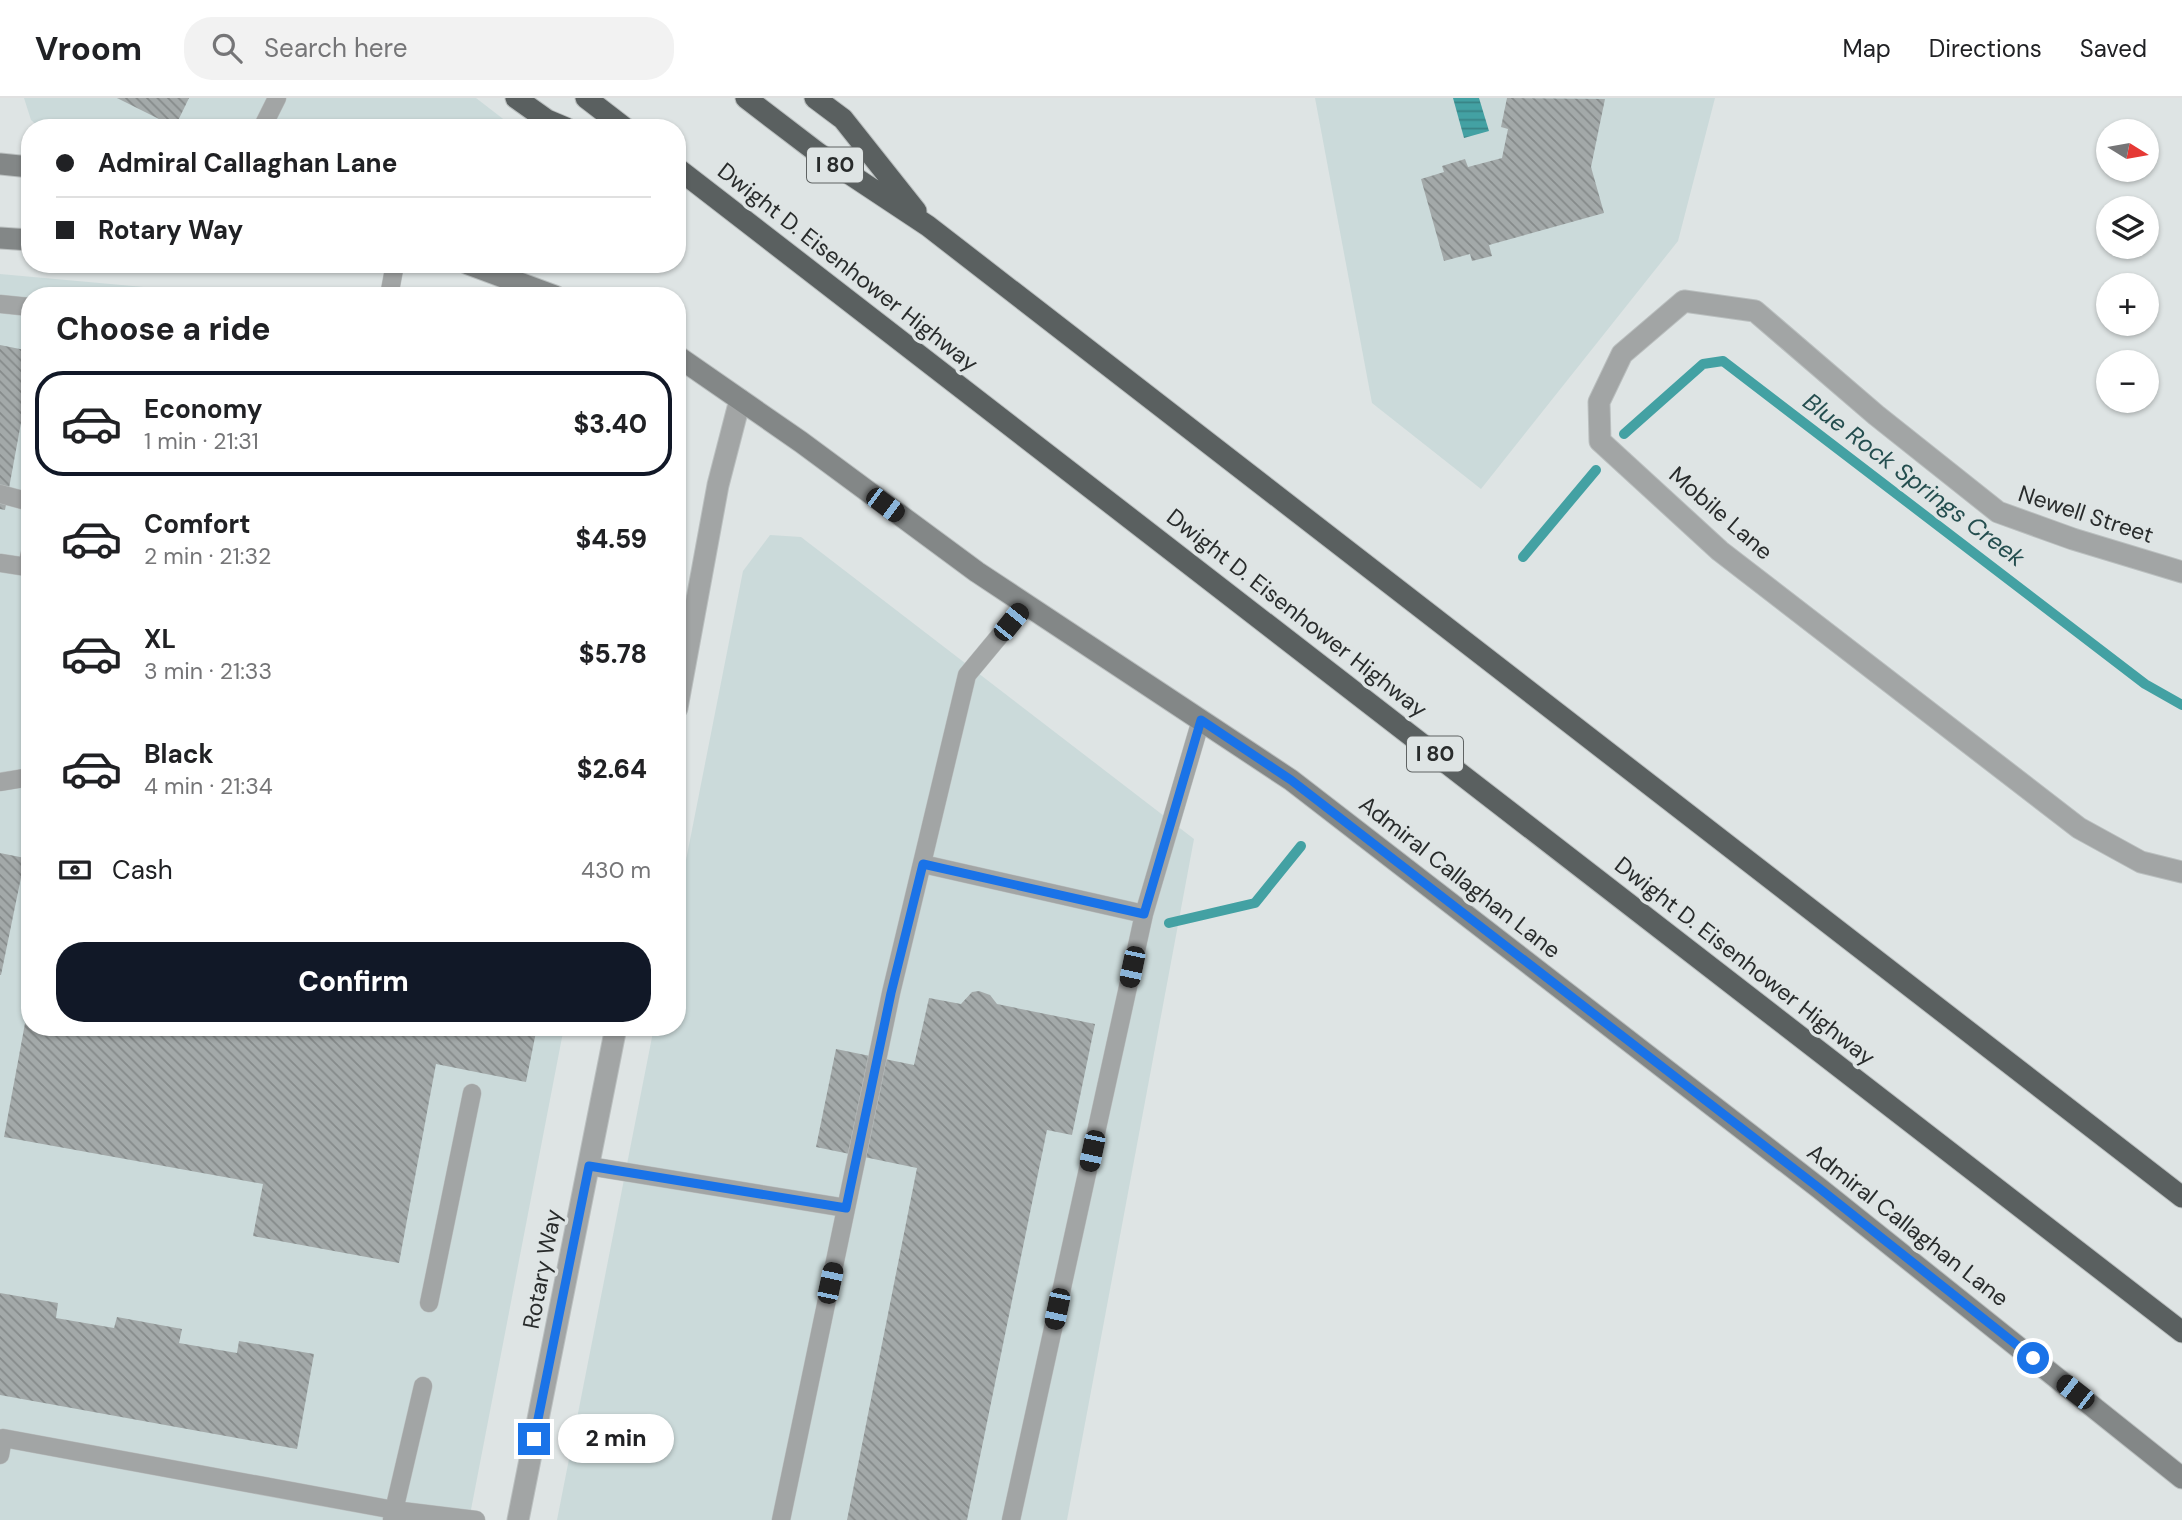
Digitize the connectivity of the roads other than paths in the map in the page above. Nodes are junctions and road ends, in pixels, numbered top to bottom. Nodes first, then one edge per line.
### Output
1 (277, 98) edge
2 (516, 98) edge
3 (586, 98) edge
4 (746, 98) edge
5 (816, 98) edge
6 (266, 119) edge
7 (546, 119) edge
8 (613, 119) edge
9 (0, 164) edge
10 (21, 166) edge
11 (686, 176) edge
12 (928, 226) junction
13 (0, 238) edge
14 (21, 239) edge
15 (492, 273) edge
16 (531, 287) edge
17 (0, 304) edge
18 (21, 306) edge
19 (686, 362) edge
20 (740, 400) junction
21 (1913, 444) joint
22 (0, 494) edge
23 (21, 500) edge
24 (0, 563) edge
25 (21, 566) edge
26 (2182, 572) edge
27 (1026, 604) junction
28 (686, 659) edge
29 (1201, 720) junction
30 (21, 778) edge
31 (0, 782) edge
32 (923, 864) junction
33 (2182, 872) edge
34 (1144, 914) junction
35 (615, 1036) edge
36 (472, 1093) dead end
37 (589, 1166) junction
38 (2182, 1197) edge
39 (846, 1208) junction
40 (429, 1303) dead end
41 (2182, 1332) edge
42 (422, 1386) dead end
43 (0, 1455) edge
44 (2182, 1478) edge
45 (393, 1515) edge
46 (476, 1520) edge
47 (518, 1520) edge
48 (781, 1520) edge
49 (1011, 1520) edge

1 - 6 lane
2 - 7 highway
3 - 8 highway
4 - 12 highway, I 80
5 - 12 highway
9 - 10 main road
11 - 41 highway, Dwight D. Eisenhower Highway / I 80
12 - 38 highway, I 80
13 - 14 main road
15 - 16 main road
17 - 18 lane
19 - 20 main road, Admiral Callaghan Lane
20 - 27 main road, Admiral Callaghan Lane
20 - 28 street
21 - 26 street, Newell Street
21 - 33 street, Mobile Lane
22 - 23 lane
24 - 25 lane
27 - 29 main road, Admiral Callaghan Lane
27 - 32 lane
29 - 34 lane
29 - 44 main road, Admiral Callaghan Lane
30 - 31 lane
32 - 34 lane
32 - 39 lane
34 - 49 lane
35 - 37 street, Rotary Way
36 - 40 lane
37 - 39 lane
37 - 47 street, Rotary Way
39 - 48 lane
42 - 45 lane
43 - 45 lane
45 - 46 lane

